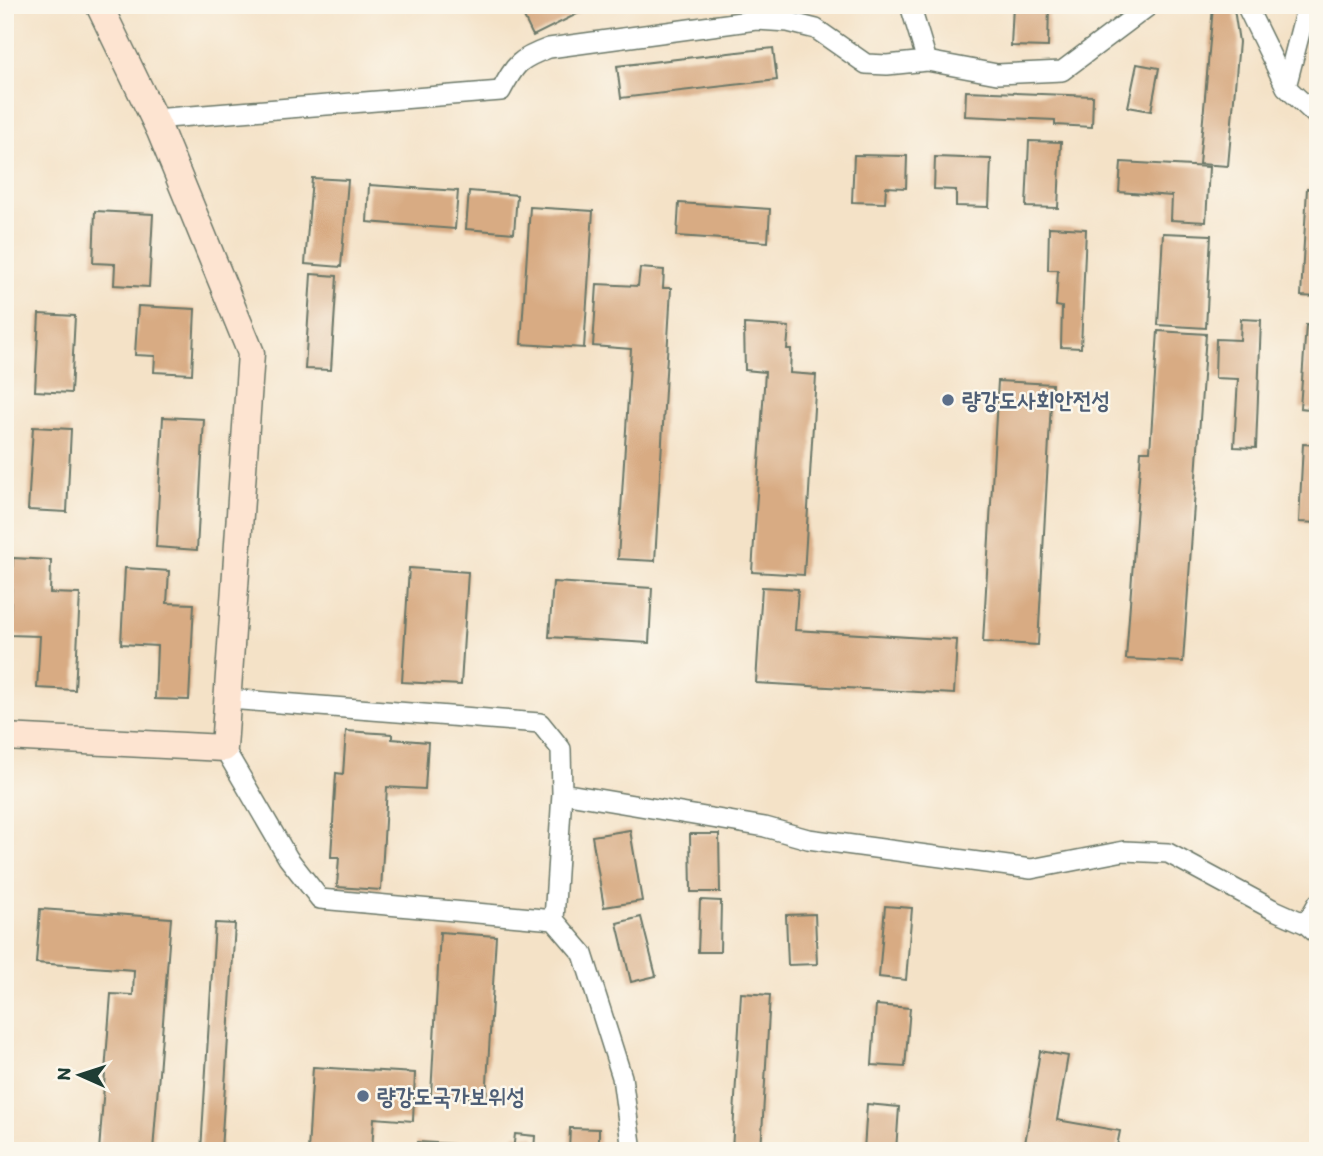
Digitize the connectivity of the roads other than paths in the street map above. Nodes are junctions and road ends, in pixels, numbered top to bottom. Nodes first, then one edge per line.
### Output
1 (99, 5) edge
2 (910, 5) edge
3 (1150, 5) edge
4 (1246, 5) edge
5 (1307, 5) edge
6 (927, 61) junction
7 (1286, 87) junction
8 (1318, 117) edge
9 (154, 119) junction
10 (228, 699) junction
11 (5, 737) edge
12 (224, 748) junction
13 (562, 793) junction
14 (1318, 904) edge
15 (554, 920) junction
16 (1312, 929) edge
17 (632, 1151) edge

1 - 9 main road
2 - 6 street
3 - 6 street
4 - 7 street
5 - 7 street
6 - 9 street
7 - 8 street
9 - 10 main road
10 - 12 main road
10 - 13 street
11 - 12 main road
12 - 15 street
13 - 15 street
13 - 16 street
14 - 16 street
15 - 17 street

